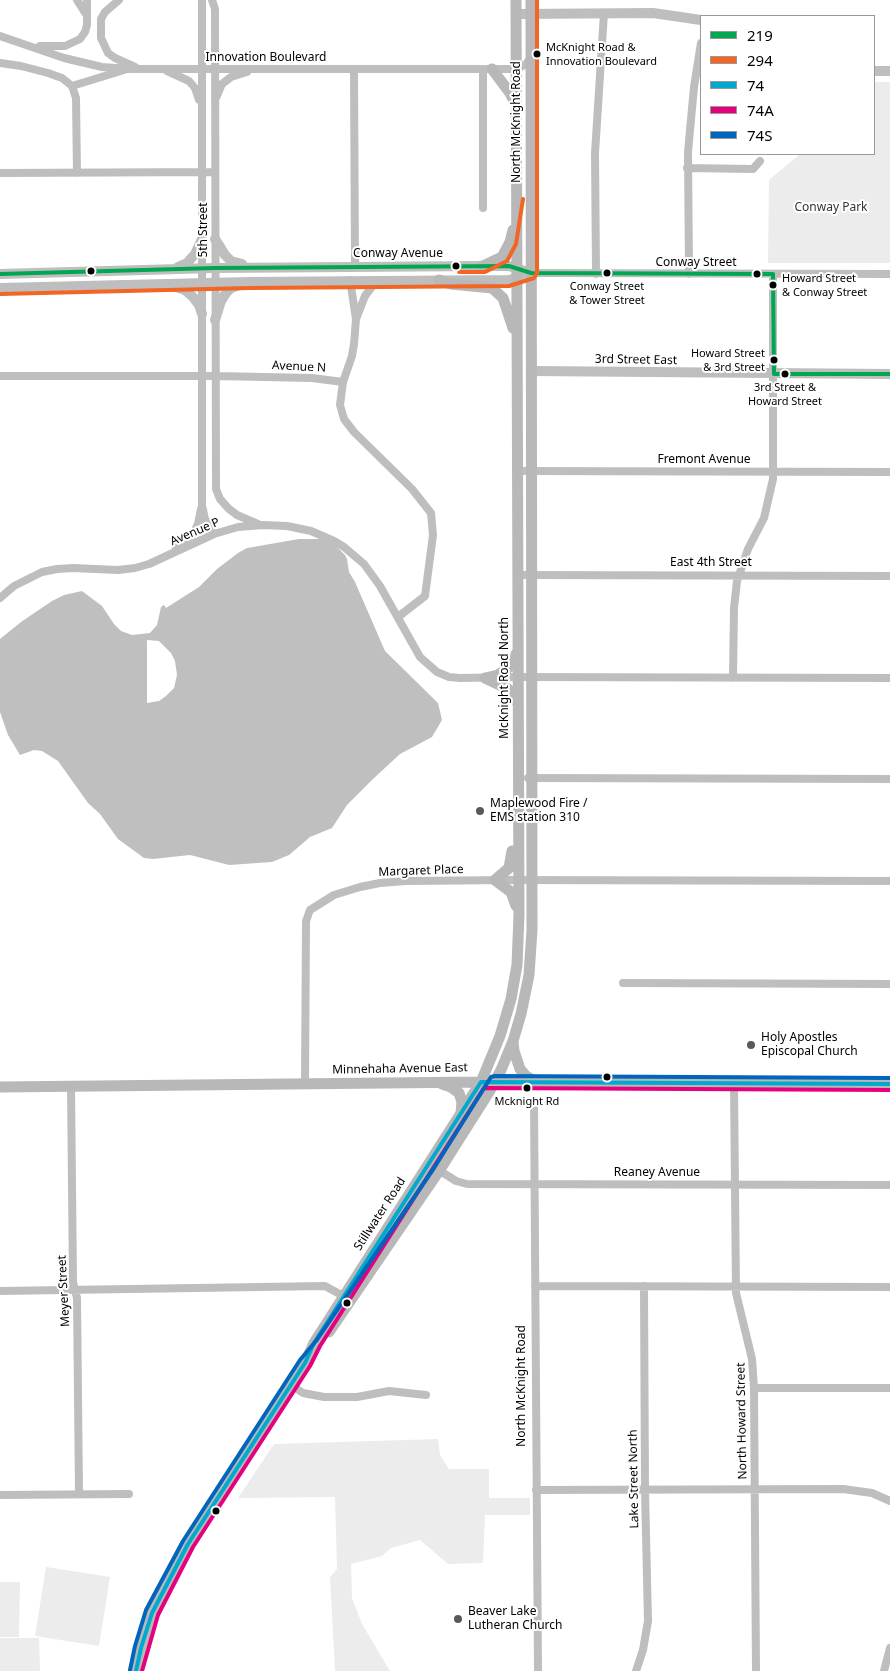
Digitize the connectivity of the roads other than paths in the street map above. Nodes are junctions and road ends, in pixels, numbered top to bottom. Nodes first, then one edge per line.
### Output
1 (77, 0) edge
2 (87, 0) edge
3 (119, 0) edge
4 (202, 0) edge
5 (212, 0) edge
6 (516, 0) edge
7 (531, 0) edge
8 (604, 13) junction
9 (516, 14) junction
10 (531, 14) junction
11 (87, 18) junction
12 (700, 20) edge
13 (0, 36) edge
14 (30, 46) junction
15 (700, 50) edge
16 (531, 56) junction
17 (0, 63) edge
18 (488, 68) junction
19 (128, 69) junction
20 (139, 69) junction
21 (160, 69) junction
22 (202, 69) junction
23 (214, 69) junction
24 (258, 69) junction
25 (354, 69) junction
26 (517, 69) junction
27 (875, 71) edge
28 (890, 71) edge
29 (72, 86) junction
30 (214, 102) junction
31 (202, 106) junction
32 (517, 107) junction
33 (760, 161) dead end
34 (688, 168) junction
35 (202, 172) junction
36 (215, 172) junction
37 (0, 173) edge
38 (77, 173) junction
39 (517, 198) junction
40 (483, 208) dead end
41 (202, 239) junction
42 (215, 239) junction
43 (355, 266) junction
44 (441, 266) junction
45 (483, 266) junction
46 (255, 267) junction
47 (202, 268) junction
48 (215, 268) junction
49 (173, 269) junction
50 (517, 273) junction
51 (532, 273) junction
52 (0, 274) edge
53 (596, 274) junction
54 (689, 274) junction
55 (773, 274) junction
56 (890, 274) edge
57 (350, 280) junction
58 (361, 280) junction
59 (377, 280) junction
60 (439, 280) junction
61 (215, 282) junction
62 (250, 282) junction
63 (202, 283) junction
64 (164, 284) junction
65 (0, 288) edge
66 (202, 314) junction
67 (356, 319) junction
68 (215, 320) junction
69 (517, 346) junction
70 (531, 371) junction
71 (774, 374) junction
72 (890, 374) edge
73 (0, 376) edge
74 (202, 376) junction
75 (215, 376) junction
76 (343, 382) junction
77 (518, 471) junction
78 (532, 471) junction
79 (773, 472) junction
80 (890, 472) edge
81 (202, 505) junction
82 (263, 525) junction
83 (214, 534) junction
84 (163, 558) junction
85 (739, 574) junction
86 (518, 575) junction
87 (532, 575) junction
88 (890, 576) edge
89 (0, 598) edge
90 (398, 616) junction
91 (518, 646) junction
92 (518, 677) junction
93 (532, 677) junction
94 (485, 678) junction
95 (734, 678) junction
96 (890, 678) edge
97 (518, 705) junction
98 (519, 778) junction
99 (532, 778) junction
100 (890, 779) edge
101 (518, 826) junction
102 (495, 880) junction
103 (518, 880) junction
104 (532, 880) junction
105 (890, 881) edge
106 (519, 915) junction
107 (623, 983) dead end
108 (890, 984) edge
109 (513, 1041) junction
110 (305, 1068) junction
111 (481, 1082) junction
112 (495, 1082) junction
113 (435, 1083) junction
114 (537, 1083) junction
115 (734, 1083) junction
116 (292, 1084) junction
117 (305, 1084) junction
118 (890, 1084) edge
119 (71, 1086) junction
120 (0, 1087) edge
121 (534, 1101) dead end
122 (462, 1113) junction
123 (428, 1164) junction
124 (439, 1171) junction
125 (534, 1184) junction
126 (736, 1184) junction
127 (890, 1185) edge
128 (535, 1286) junction
129 (644, 1286) junction
130 (736, 1286) junction
131 (890, 1287) edge
132 (75, 1289) junction
133 (0, 1291) edge
134 (347, 1298) junction
135 (291, 1385) junction
136 (754, 1388) junction
137 (890, 1388) edge
138 (426, 1395) dead end
139 (754, 1489) junction
140 (536, 1490) junction
141 (645, 1490) junction
142 (79, 1494) junction
143 (130, 1494) dead end
144 (0, 1495) edge
145 (890, 1501) edge
146 (890, 1648) edge
147 (136, 1671) edge
148 (538, 1671) edge
149 (636, 1671) edge
150 (756, 1671) edge
151 (884, 1671) edge

1 - 11 street
2 - 11 street
3 - 20 street
4 - 22 street, 5th Street
5 - 23 street, 5th Street
6 - 9 main road, North McKnight Road
7 - 10 main road, North McKnight Road
8 - 10 street
8 - 12 street
8 - 53 street
9 - 10 street
9 - 26 main road, North McKnight Road
10 - 16 main road, North McKnight Road
11 - 14 street
13 - 14 street, Innovation Boulevard
14 - 19 street, Innovation Boulevard
15 - 34 street
16 - 26 street
16 - 51 main road, North McKnight Road
17 - 29 street
18 - 25 street, Innovation Boulevard
18 - 26 street, Innovation Boulevard
18 - 32 main road
18 - 40 street
19 - 20 street, Innovation Boulevard
19 - 29 street
20 - 21 street, Innovation Boulevard
21 - 22 street, Innovation Boulevard
21 - 31 street
22 - 23 street, Innovation Boulevard
22 - 31 street, 5th Street
23 - 24 street, Innovation Boulevard
23 - 30 street, 5th Street
24 - 25 street, Innovation Boulevard
24 - 30 street
25 - 43 street
26 - 32 main road, North McKnight Road
27 - 28 street
29 - 38 street
30 - 36 street, 5th Street
31 - 35 street, 5th Street
32 - 39 main road, North McKnight Road
33 - 34 street
34 - 54 street
35 - 36 street
35 - 38 street
35 - 41 street, 5th Street
36 - 42 street, 5th Street
37 - 38 street
39 - 45 main road
39 - 50 main road, North McKnight Road
41 - 47 street, 5th Street
41 - 49 street
42 - 46 street
42 - 48 street, 5th Street
43 - 44 street, Conway Avenue
43 - 46 street, Conway Avenue
44 - 45 street, Conway Avenue
44 - 58 street
45 - 50 street, Conway Avenue
46 - 48 street, Conway Avenue
47 - 48 street, Conway Avenue
47 - 49 street, Conway Avenue
47 - 63 street, 5th Street
48 - 61 street, 5th Street
49 - 52 street, Conway Avenue
50 - 51 street, Conway Avenue
50 - 60 street, Conway Avenue
50 - 69 main road, McKnight Road North
51 - 53 street, Conway Street
51 - 70 main road
53 - 54 street, Conway Street
54 - 55 street, Conway Street
55 - 56 street, Conway Street
55 - 71 street
57 - 58 street, Conway Avenue
57 - 62 street, Conway Avenue
57 - 67 street
58 - 59 street, Conway Avenue
59 - 60 street, Conway Avenue
59 - 67 street
60 - 69 main road
61 - 62 street, Conway Avenue
61 - 63 street, Conway Avenue
61 - 68 street, 5th Street
62 - 68 street
63 - 64 street, Conway Avenue
63 - 66 street, 5th Street
64 - 65 street, Conway Avenue
64 - 66 street
66 - 74 street, 5th Street
67 - 76 street
68 - 75 street, 5th Street
69 - 77 main road, McKnight Road North
70 - 71 street, 3rd Street East
70 - 78 main road
71 - 72 street, 3rd Street East
71 - 79 street
73 - 74 street, Avenue N
74 - 75 street, Avenue N
74 - 81 street, 5th Street
75 - 76 street, Avenue N
75 - 82 street, 5th Street
76 - 90 street, Avenue N
77 - 78 street, Fremont Avenue
77 - 86 main road, McKnight Road North
78 - 79 street, Fremont Avenue
78 - 87 main road
79 - 80 street, Fremont Avenue
79 - 85 street
81 - 83 street, 5th Street
81 - 84 street
82 - 83 street, Avenue P
82 - 90 street, Avenue P
83 - 84 street, Avenue P
84 - 89 street, Avenue P
85 - 87 street, East 4th Street
85 - 88 street, East 4th Street
85 - 95 street
86 - 87 street, East 4th Street
86 - 91 main road, McKnight Road North
87 - 93 main road
90 - 94 street, Avenue P
91 - 92 main road, McKnight Road North
91 - 94 main road
92 - 93 street, Avenue P
92 - 94 street, Avenue P
92 - 97 main road, McKnight Road North
93 - 95 street, Avenue P
93 - 99 main road
94 - 97 main road
95 - 96 street, Avenue P
97 - 98 main road, McKnight Road North
98 - 99 street
98 - 101 main road, McKnight Road North
99 - 100 street
99 - 104 main road
101 - 102 main road
101 - 103 main road, McKnight Road North
102 - 103 street, Margaret Place
102 - 106 main road
102 - 110 street, Margaret Place
103 - 104 street, Margaret Place
103 - 106 main road, McKnight Road North
104 - 105 street, Margaret Place
104 - 109 main road
106 - 111 main road, McKnight Road North
107 - 108 street
109 - 112 main road
109 - 114 main road
110 - 116 street
110 - 117 street, Margaret Place
111 - 112 main road, Minnehaha Avenue East
111 - 113 main road, Minnehaha Avenue East
111 - 122 main road, Stillwater Road
112 - 114 main road, Minnehaha Avenue East
112 - 124 main road, Stillwater Road
113 - 117 main road, Minnehaha Avenue East
113 - 122 main road
114 - 115 main road, Minnehaha Avenue East
115 - 118 main road, Minnehaha Avenue East
115 - 126 street, North Howard Street
116 - 117 main road, Minnehaha Avenue East
116 - 119 main road, Minnehaha Avenue East
119 - 120 main road, Minnehaha Avenue East
119 - 132 street, Meyer Street
121 - 125 street, North McKnight Road
122 - 123 main road, Stillwater Road
123 - 124 street, Reaney Avenue
123 - 134 main road, Stillwater Road
124 - 125 street, Reaney Avenue
124 - 134 main road, Stillwater Road
125 - 126 street, Reaney Avenue
125 - 128 street, North McKnight Road
126 - 127 street, Reaney Avenue
126 - 130 street, North Howard Street
128 - 129 street
128 - 140 street, North McKnight Road
129 - 130 street
129 - 141 street, Lake Street North
130 - 131 street
130 - 136 street, North Howard Street
132 - 133 street
132 - 134 street
132 - 142 street, Meyer Street
134 - 135 main road, Stillwater Road
135 - 138 street
135 - 147 main road, Stillwater Road
136 - 137 street
136 - 139 street, North Howard Street
139 - 141 street
139 - 145 street
139 - 150 street, North Howard Street
140 - 141 street
140 - 148 street, North McKnight Road
141 - 149 street, Lake Street North
142 - 143 street
142 - 144 street
146 - 151 street

